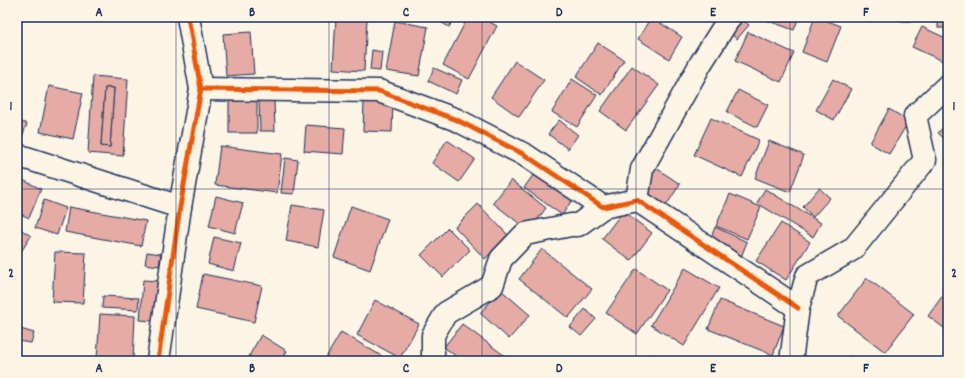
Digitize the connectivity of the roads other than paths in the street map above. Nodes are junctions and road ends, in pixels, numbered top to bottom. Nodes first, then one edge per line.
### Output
1 (188, 17) edge
2 (730, 17) edge
3 (948, 85) edge
4 (201, 89) junction
5 (17, 155) edge
6 (637, 200) junction
7 (180, 207) junction
8 (603, 207) junction
9 (798, 308) junction
10 (158, 361) edge
11 (433, 361) edge
12 (791, 361) edge

1 - 4 street
2 - 6 street
3 - 9 street
4 - 7 street
4 - 8 street
5 - 7 street
6 - 8 street
6 - 9 street
7 - 10 street
8 - 11 street
9 - 12 street

